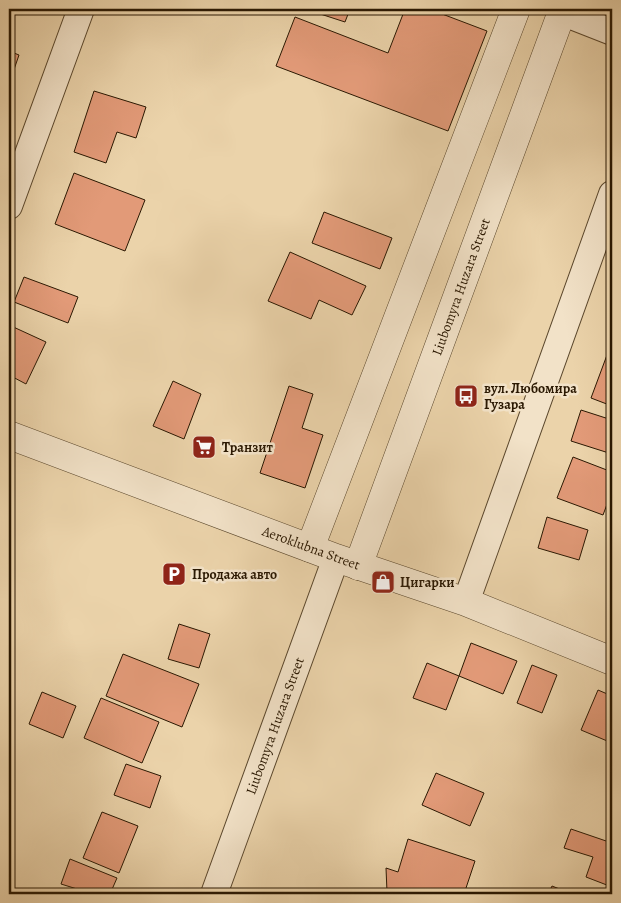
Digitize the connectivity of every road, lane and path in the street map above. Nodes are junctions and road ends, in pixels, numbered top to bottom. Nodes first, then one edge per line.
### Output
1 (81, 9) edge
2 (516, 9) edge
3 (562, 11) edge
4 (612, 32) edge
5 (612, 194) edge
6 (9, 206) edge
7 (9, 435) edge
8 (310, 548) junction
9 (347, 562) junction
10 (466, 602) junction
11 (612, 661) edge
12 (214, 894) edge

1 - 6 street
2 - 8 street
3 - 4 street
3 - 9 street, Liubomyra Huzara Street
5 - 10 street
7 - 8 street, Aeroklubna Street
8 - 9 street, Aeroklubna Street
9 - 10 street, Aeroklubna Street
9 - 12 street, Liubomyra Huzara Street
10 - 11 street, Aeroklubna Street

